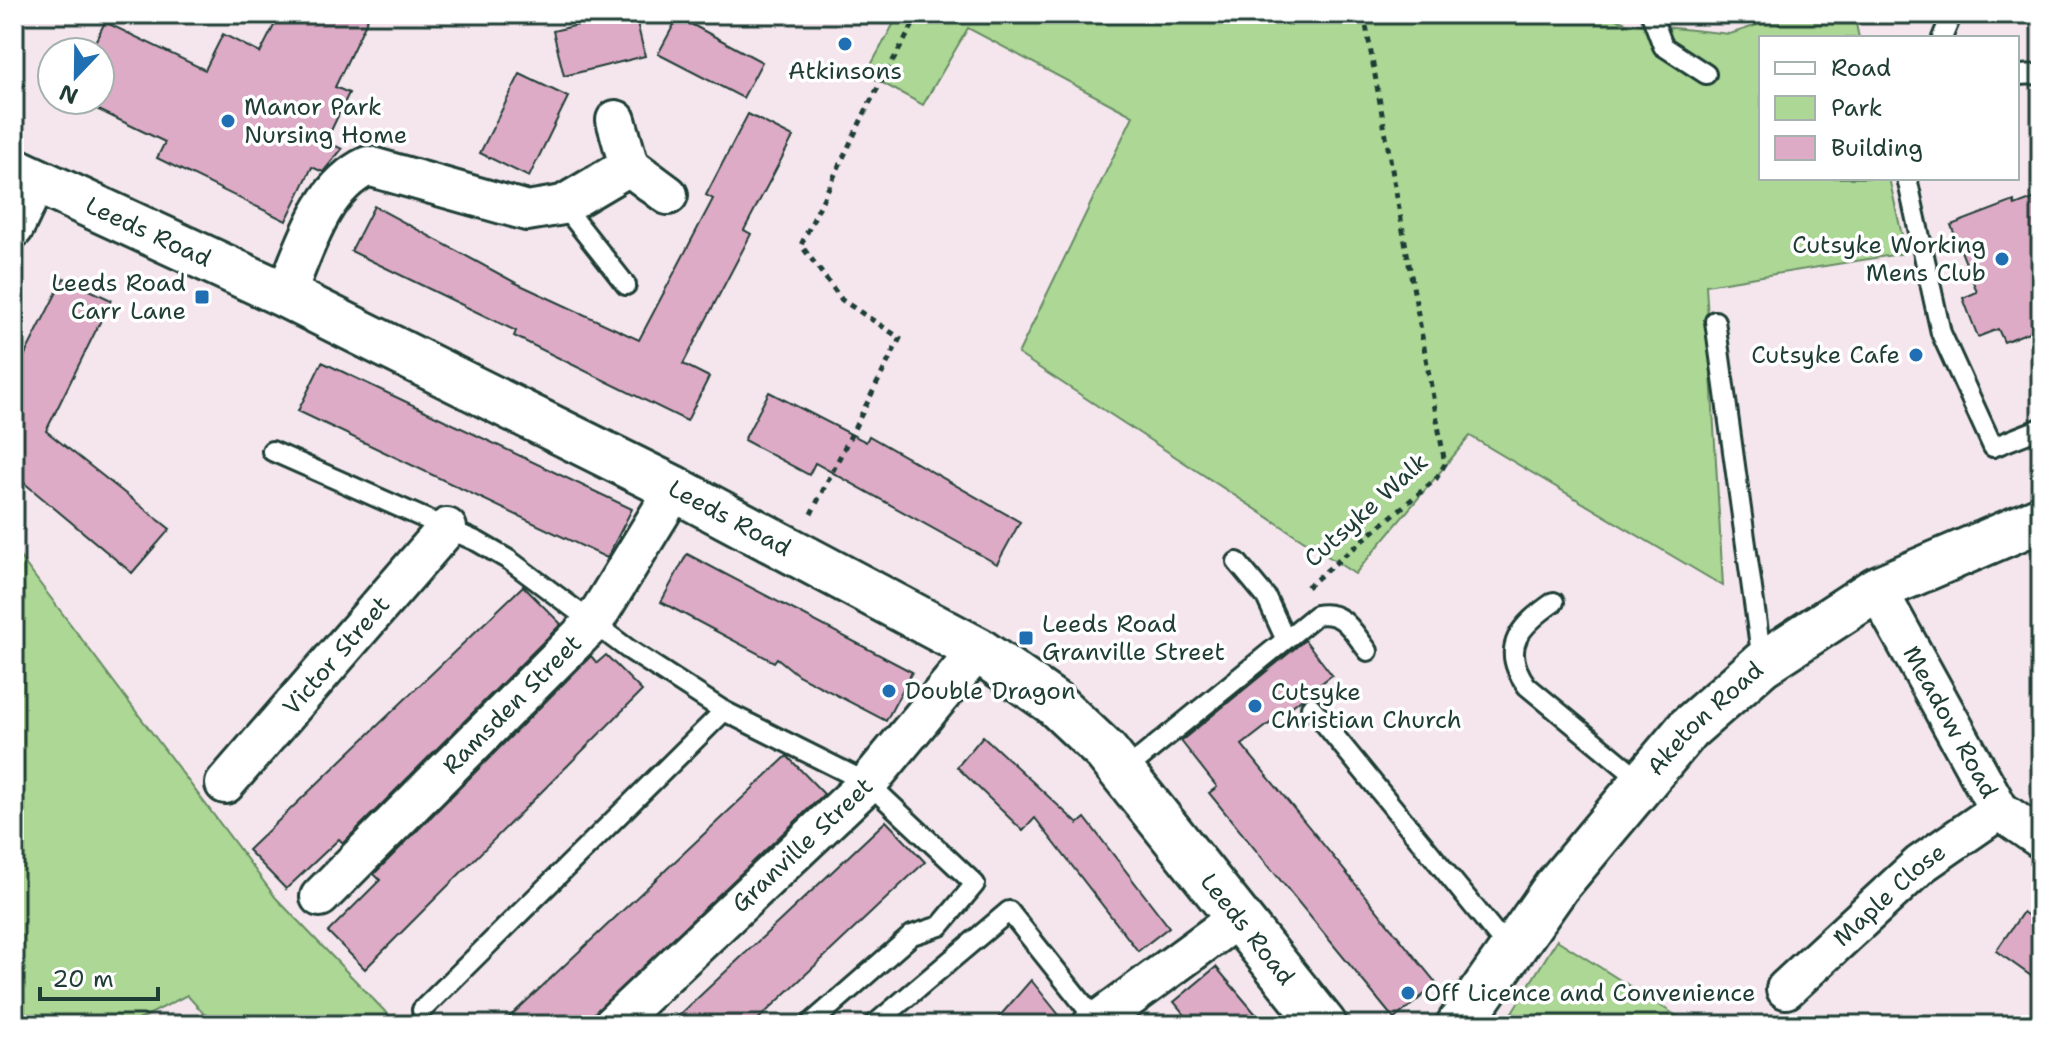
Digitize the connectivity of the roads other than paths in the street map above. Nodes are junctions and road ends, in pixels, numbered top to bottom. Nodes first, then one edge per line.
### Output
1 (1651, 14) edge
2 (1952, 14) edge
3 (1943, 36) edge
4 (1706, 74) dead end
5 (2041, 74) edge
6 (2019, 75) edge
7 (616, 120) dead end
8 (629, 166) junction
9 (26, 175) edge
10 (1907, 180) edge
11 (668, 195) dead end
12 (563, 205) junction
13 (14, 228) edge
14 (626, 285) dead end
15 (285, 295) junction
16 (1715, 321) dead end
17 (2041, 428) edge
18 (272, 451) dead end
19 (675, 489) junction
20 (2041, 519) edge
21 (447, 528) junction
22 (1237, 562) dead end
23 (1877, 589) junction
24 (1554, 602) dead end
25 (593, 623) junction
26 (1285, 638) junction
27 (978, 650) junction
28 (1368, 651) dead end
29 (1762, 664) junction
30 (1311, 707) dead end
31 (724, 711) junction
32 (1123, 772) junction
33 (1643, 782) junction
34 (868, 783) junction
35 (225, 784) dead end
36 (1999, 810) junction
37 (2041, 839) edge
38 (320, 897) dead end
39 (1239, 917) junction
40 (1510, 951) junction
41 (1786, 989) dead end
42 (422, 1010) dead end
43 (1096, 1023) edge
44 (612, 1025) edge
45 (809, 1025) edge
46 (874, 1025) edge
47 (1324, 1025) edge
48 (1459, 1025) edge

1 - 4 lane
2 - 3 lane
5 - 6 lane
7 - 8 street
8 - 11 street
8 - 12 street
9 - 13 street
9 - 15 main road, Leeds Road
10 - 17 lane
12 - 14 lane
12 - 15 street
15 - 19 main road, Leeds Road
16 - 29 lane
18 - 21 lane
19 - 25 street, Ramsden Street
19 - 27 main road, Leeds Road
20 - 23 main road, Aketon Road
21 - 25 lane
21 - 35 street, Victor Street
22 - 26 lane
23 - 29 main road, Aketon Road
23 - 36 street, Meadow Road
24 - 33 lane
25 - 31 lane
25 - 38 street, Ramsden Street
26 - 28 lane
26 - 32 lane
27 - 32 main road, Leeds Road
27 - 34 street, Granville Street
29 - 33 main road, Aketon Road
30 - 40 lane
31 - 34 lane
31 - 42 lane
32 - 39 main road, Leeds Road
33 - 40 main road, Aketon Road
34 - 44 street, Granville Street
34 - 45 lane
36 - 37 street, Meadow Road
36 - 41 street, Maple Close
39 - 43 street
39 - 47 main road, Leeds Road
40 - 48 main road, Aketon Road
43 - 46 lane

